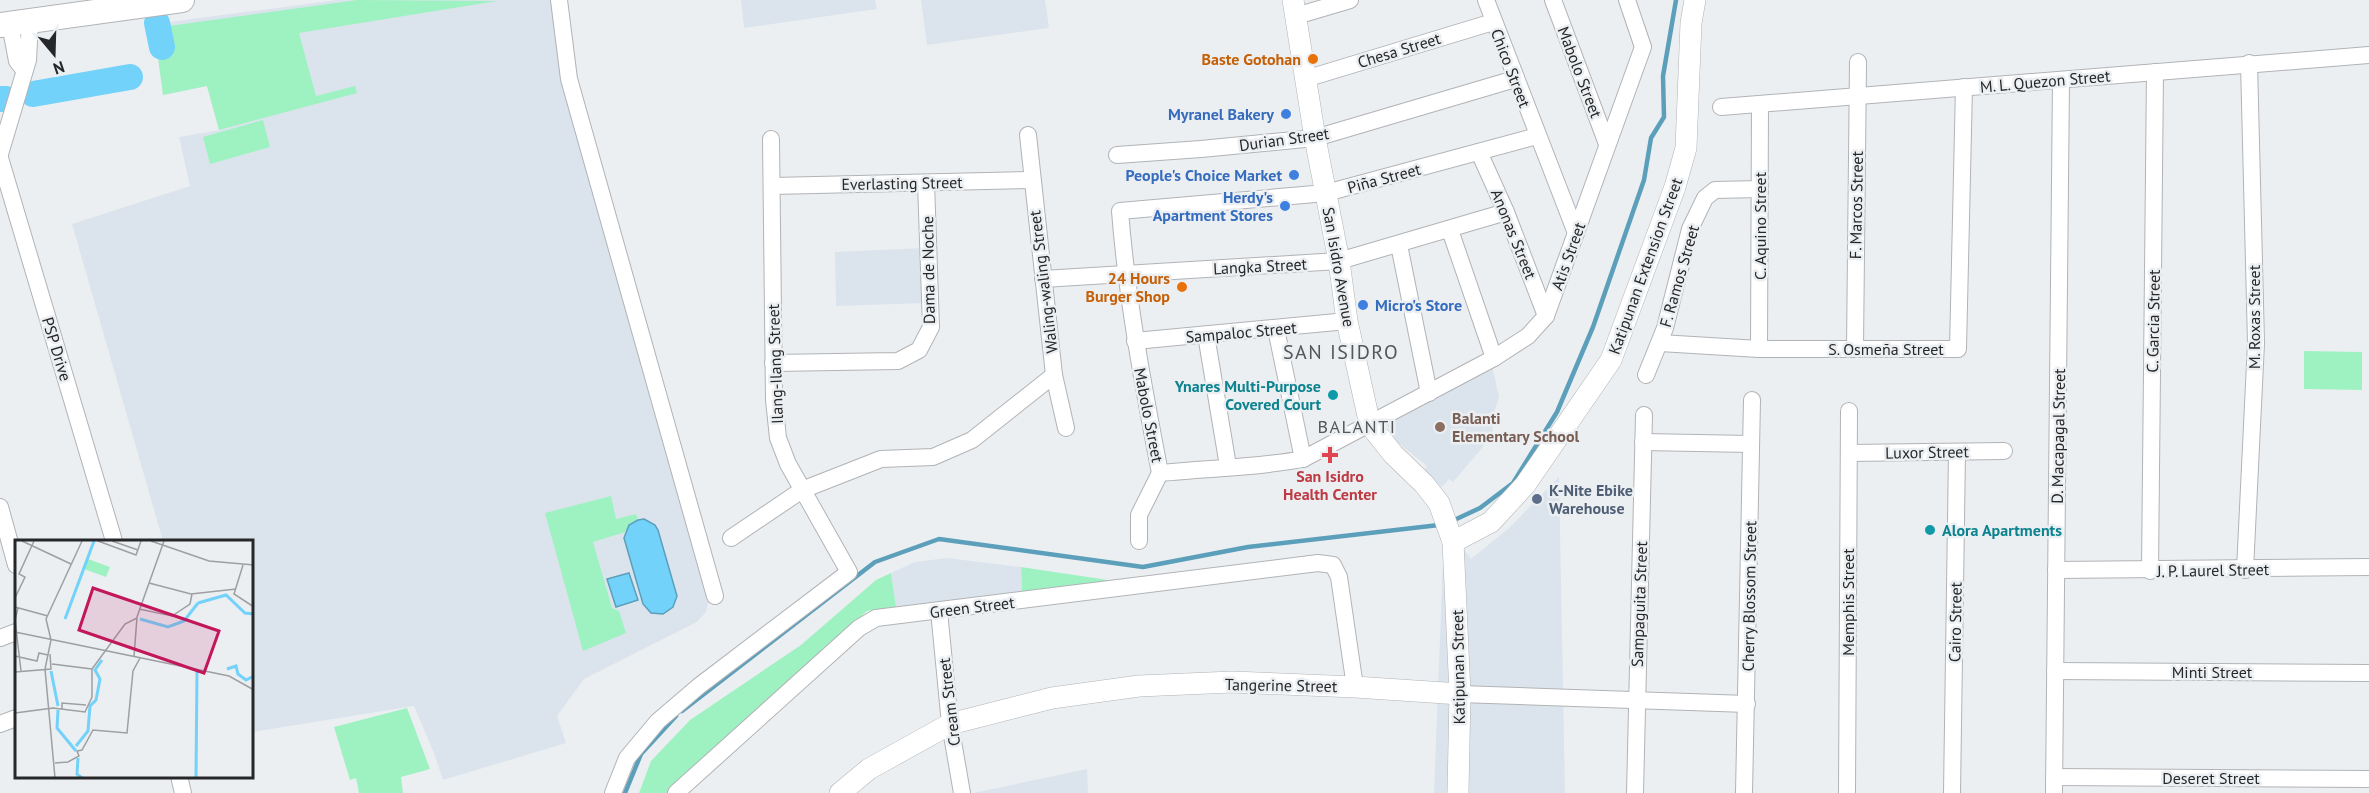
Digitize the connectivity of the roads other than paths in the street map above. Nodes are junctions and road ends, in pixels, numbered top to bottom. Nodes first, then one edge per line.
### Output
1 (182, 0) edge
2 (559, 0) edge
3 (1350, 0) edge
4 (1486, 0) edge
5 (1553, 0) edge
6 (1627, 0) edge
7 (1695, 0) edge
8 (1294, 8) edge
9 (1493, 22) junction
10 (14, 23) edge
11 (2369, 55) edge
12 (1858, 62) dead end
13 (2250, 63) junction
14 (2155, 72) junction
15 (1305, 79) junction
16 (1515, 79) junction
17 (2061, 80) junction
18 (1964, 87) junction
19 (1857, 97) junction
20 (1760, 104) junction
21 (1721, 107) dead end
22 (1028, 135) dead end
23 (1537, 136) junction
24 (1315, 138) junction
25 (771, 139) dead end
26 (1607, 144) junction
27 (1479, 152) junction
28 (1117, 155) dead end
29 (0, 156) edge
30 (1032, 180) junction
31 (926, 183) junction
32 (773, 186) junction
33 (1760, 189) junction
34 (1326, 193) junction
35 (1120, 211) joint
36 (1506, 212) junction
37 (1450, 230) junction
38 (1576, 233) junction
39 (1399, 245) junction
40 (1339, 261) junction
41 (1125, 274) junction
42 (1042, 279) junction
43 (1546, 316) junction
44 (1347, 321) junction
45 (1275, 329) junction
46 (1206, 335) junction
47 (1135, 340) junction
48 (1660, 343) junction
49 (1855, 348) junction
50 (1759, 349) junction
51 (1494, 358) junction
52 (773, 363) junction
53 (1054, 375) junction
54 (1646, 375) dead end
55 (1429, 393) junction
56 (1752, 400) dead end
57 (1849, 411) dead end
58 (1644, 415) dead end
59 (1370, 425) junction
60 (1066, 428) dead end
61 (1644, 442) junction
62 (1751, 444) junction
63 (2004, 451) dead end
64 (1957, 452) junction
65 (1849, 453) junction
66 (1303, 459) junction
67 (1228, 466) junction
68 (1160, 473) junction
69 (802, 490) junction
70 (0, 507) edge
71 (1449, 528) junction
72 (731, 538) dead end
73 (114, 540) edge
74 (1139, 541) dead end
75 (15, 561) edge
76 (2369, 567) edge
77 (2056, 570) junction
78 (2245, 570) junction
79 (2150, 571) junction
80 (715, 596) dead end
81 (939, 611) junction
82 (15, 632) edge
83 (0, 638) edge
84 (2055, 672) junction
85 (2369, 673) edge
86 (1355, 687) junction
87 (1460, 694) junction
88 (1636, 701) junction
89 (1747, 704) junction
90 (15, 718) edge
91 (0, 724) edge
92 (950, 724) junction
93 (179, 778) edge
94 (2369, 779) edge
95 (2054, 785) edge
96 (183, 793) edge
97 (613, 793) edge
98 (676, 793) edge
99 (840, 793) edge
100 (962, 793) edge
101 (1458, 793) edge
102 (1635, 793) edge
103 (1744, 793) edge
104 (1847, 793) edge
105 (1953, 793) edge

1 - 10 main road
2 - 80 street
3 - 8 street
4 - 9 street, Chico Street
5 - 26 street, Mabolo Street
6 - 26 street, Atis Street
7 - 71 street, Katipunan Extension Street
8 - 15 street, San Isidro Avenue
9 - 15 street, Chesa Street
9 - 16 street, Chico Street
10 - 29 street, PSP Drive
11 - 13 street, M. L. Quezon Street
12 - 19 street, F. Marcos Street
13 - 14 street, M. L. Quezon Street
13 - 78 street, M. Roxas Street
14 - 17 street, M. L. Quezon Street
14 - 79 street, C. Garcia Street
15 - 24 street, San Isidro Avenue
16 - 23 street, Chico Street
16 - 24 street, Durian Street
17 - 18 street, M. L. Quezon Street
17 - 77 street, D. Macapagal Street
18 - 19 street, M. L. Quezon Street
18 - 49 street, S. Osmeña Street
19 - 20 street, M. L. Quezon Street
19 - 49 street, F. Marcos Street
20 - 21 street, M. L. Quezon Street
20 - 33 street, C. Aquino Street
22 - 30 street, Waling-waling Street
23 - 27 street, Piña Street
23 - 38 street, Chico Street
24 - 28 street, Durian Street
24 - 34 street, San Isidro Avenue
25 - 32 street, Ilang-Ilang Street
26 - 38 street, Atis Street
27 - 34 street, Piña Street
27 - 36 street, Anonas Street
29 - 73 street, PSP Drive
30 - 31 street, Everlasting Street
30 - 42 street, Waling-waling Street
31 - 32 street, Everlasting Street
31 - 52 street, Dama de Noche
32 - 52 street, Ilang-Ilang Street
33 - 48 street, F. Ramos Street
33 - 50 street, C. Aquino Street
34 - 35 street, Piña Street
34 - 40 street, San Isidro Avenue
35 - 41 street, Mabolo Street
36 - 37 street, Langka Street
36 - 43 street, Anonas Street
37 - 39 street, Langka Street
37 - 51 street
38 - 43 street, Atis Street
39 - 40 street, Langka Street
39 - 55 street
40 - 41 street, Langka Street
40 - 44 street, San Isidro Avenue
41 - 42 street, Langka Street
41 - 47 street, Mabolo Street
42 - 53 street, Waling-waling Street
43 - 51 street, Atis Street
44 - 45 street, Sampaloc Street
44 - 59 street, San Isidro Avenue
45 - 46 street, Sampaloc Street
45 - 66 street
46 - 47 street, Sampaloc Street
46 - 67 street
47 - 68 street, Mabolo Street
48 - 50 street, S. Osmeña Street
48 - 54 street, F. Ramos Street
49 - 50 street, S. Osmeña Street
51 - 55 street, Atis Street
52 - 69 street, Ilang-Ilang Street
53 - 60 street, Waling-waling Street
53 - 69 street
55 - 59 street, Atis Street
56 - 62 street, Cherry Blossom Street
57 - 65 street, Memphis Street
58 - 61 street, Sampaguita Street
59 - 66 street, Mabolo Street
59 - 71 street, San Isidro Avenue
61 - 62 street
61 - 88 street, Sampaguita Street
62 - 89 street, Cherry Blossom Street
63 - 64 street, Luxor Street
64 - 65 street, Luxor Street
64 - 105 street, Cairo Street
65 - 104 street, Memphis Street
66 - 67 street, Mabolo Street
67 - 68 street, Mabolo Street
68 - 74 street
69 - 72 street
69 - 97 street, Ilang-Ilang Street
70 - 75 street
71 - 87 street, Katipunan Street
76 - 78 street, J. P. Laurel Street
77 - 79 street, J. P. Laurel Street
77 - 84 street, D. Macapagal Street
78 - 79 street, J. P. Laurel Street
81 - 86 street, Green Street
81 - 92 street, Cream Street
81 - 98 street, Green Street
82 - 83 street
84 - 85 street, Minti Street
84 - 95 street, D. Macapagal Street
86 - 87 street, Tangerine Street
86 - 92 street, Tangerine Street
87 - 88 street, Tangerine Street
87 - 101 street, Katipunan Street
88 - 89 street, Tangerine Street
88 - 102 street, Sampaguita Street
89 - 103 street, Cherry Blossom Street
90 - 91 street
92 - 99 street, Tangerine Street
92 - 100 street, Cream Street
93 - 96 street
94 - 95 street, Deseret Street

